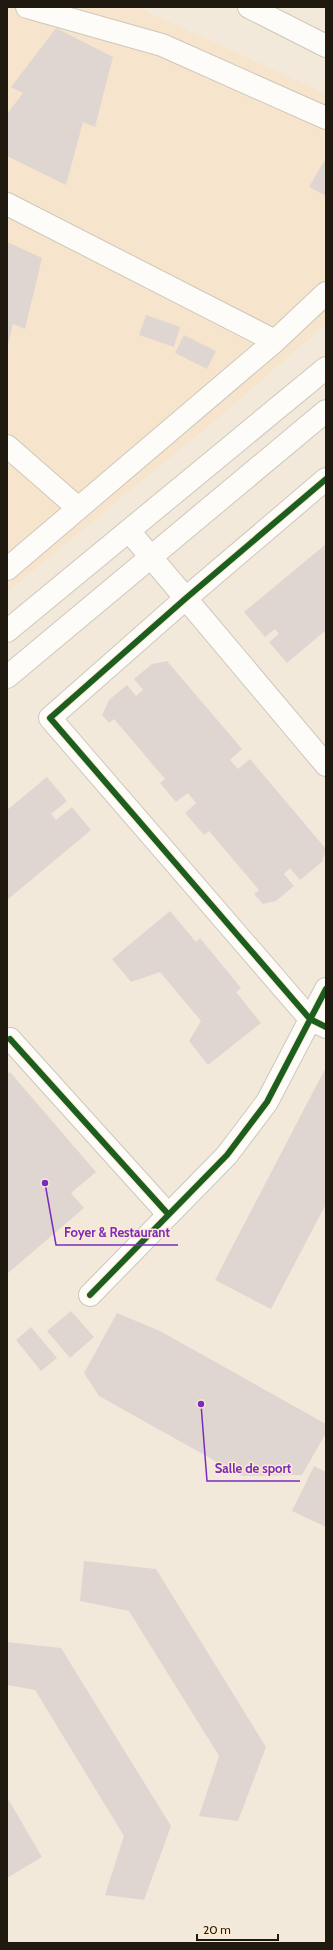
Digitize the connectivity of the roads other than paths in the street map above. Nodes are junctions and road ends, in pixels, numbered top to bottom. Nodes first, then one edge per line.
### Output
1 (27, 7) edge
2 (249, 7) edge
3 (326, 46) edge
4 (326, 118) edge
5 (7, 204) edge
6 (326, 293) edge
7 (275, 341) junction
8 (326, 368) edge
9 (326, 411) edge
10 (7, 446) edge
11 (326, 479) edge
12 (78, 508) junction
13 (129, 531) junction
14 (151, 557) junction
15 (7, 569) edge
16 (185, 599) junction
17 (7, 631) edge
18 (7, 677) edge
19 (326, 765) edge
20 (326, 989) edge
21 (318, 1023) edge
22 (10, 1039) dead end
23 (168, 1214) junction
24 (90, 1295) dead end

1 - 4 street
2 - 3 street
5 - 7 street
6 - 7 street
7 - 12 street
8 - 13 street
9 - 14 street
10 - 12 street
11 - 16 street
12 - 15 street
13 - 14 street
13 - 17 street
14 - 16 street
14 - 18 street
16 - 19 street
16 - 21 street
20 - 21 street
21 - 23 street
22 - 23 street
23 - 24 street

